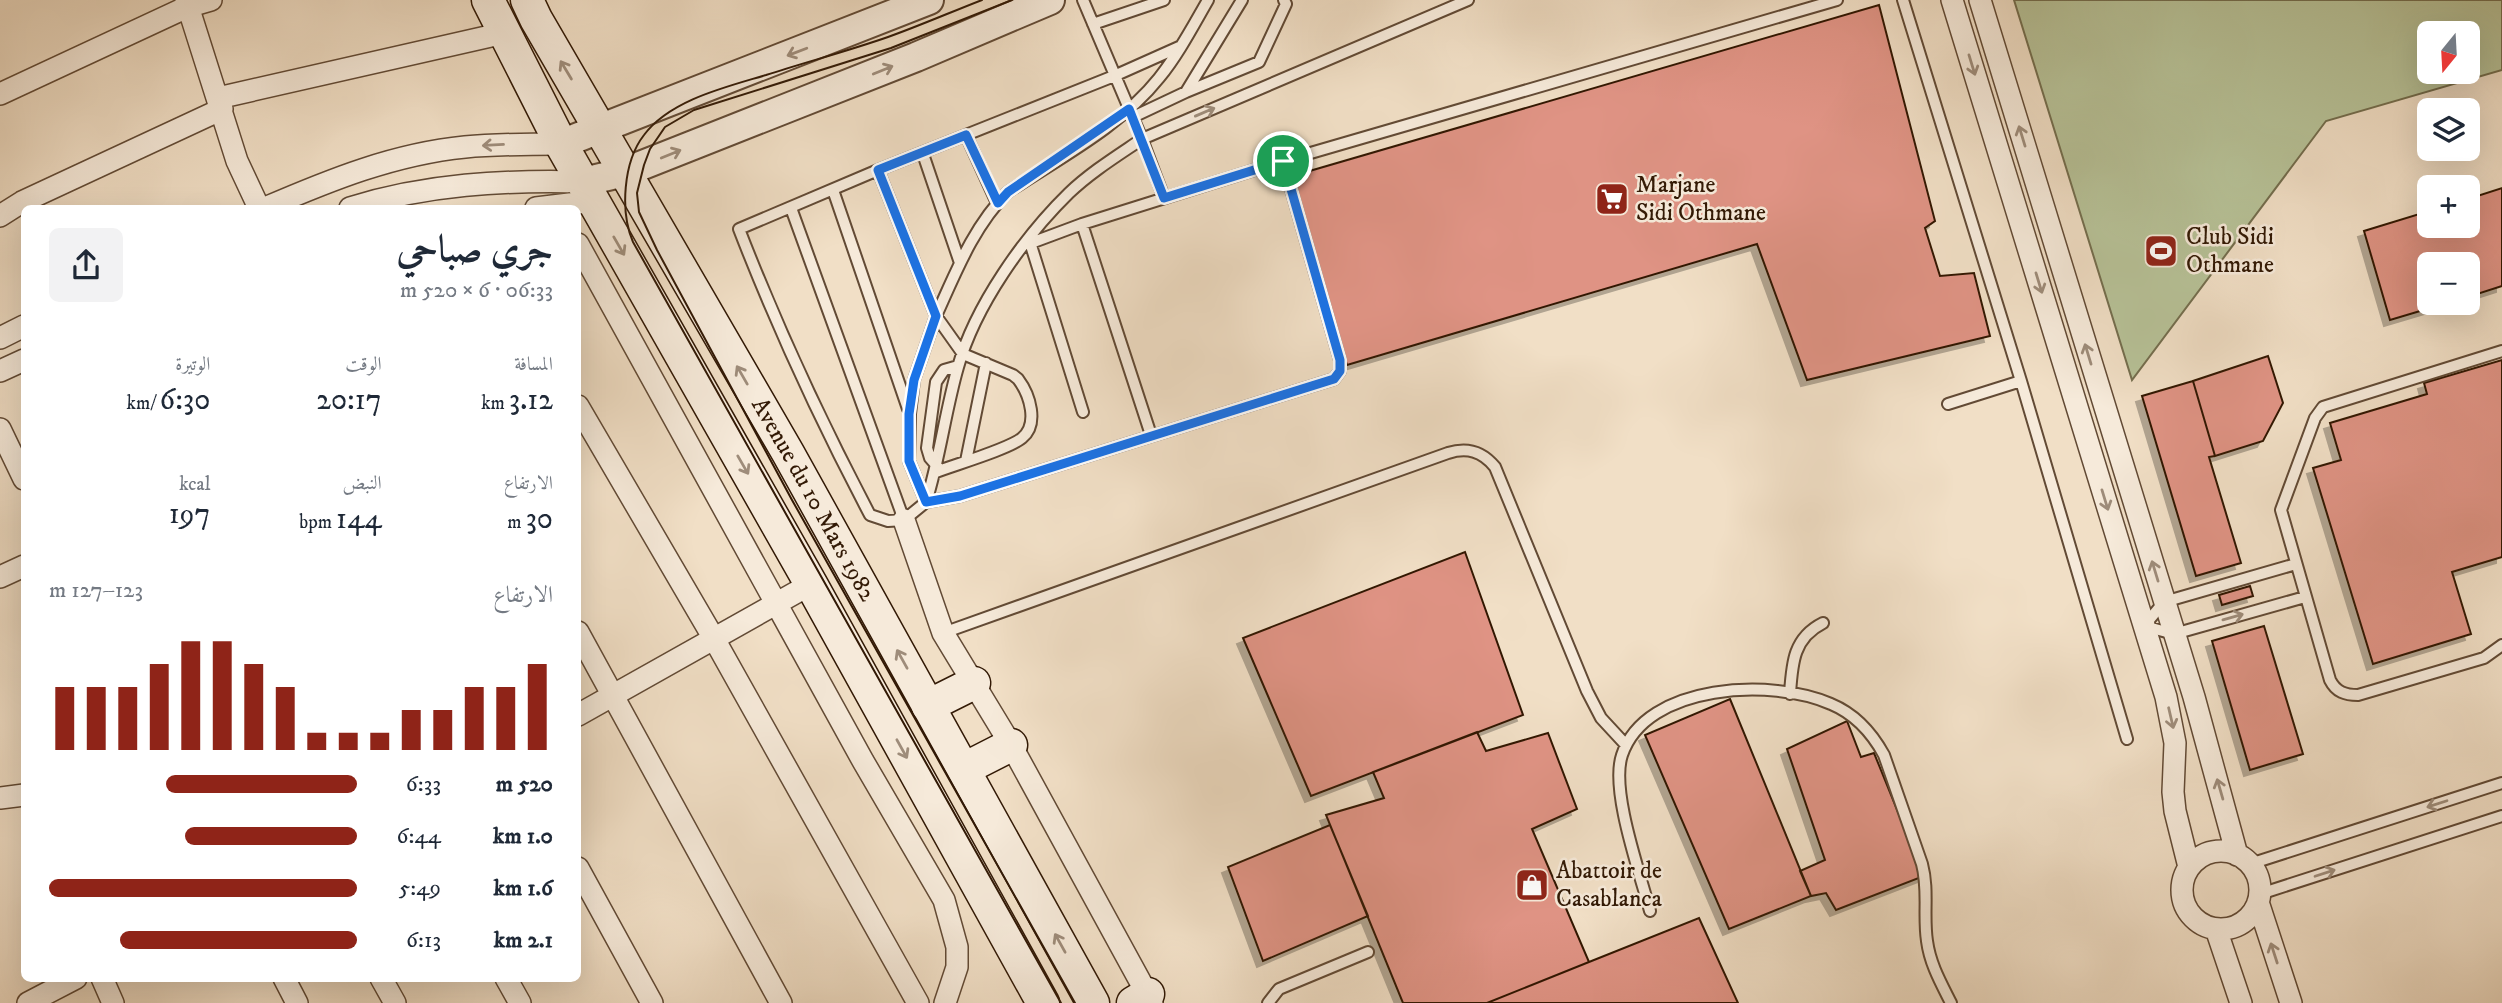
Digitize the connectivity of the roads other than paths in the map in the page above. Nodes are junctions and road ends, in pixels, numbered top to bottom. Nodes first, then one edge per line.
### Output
1 (211, 0) edge
2 (488, 0) edge
3 (527, 0) edge
4 (929, 0) edge
5 (1050, 0) edge
6 (1083, 0) edge
7 (1164, 0) edge
8 (1208, 0) edge
9 (1242, 0) edge
10 (1284, 0) edge
11 (1468, 0) edge
12 (1837, 0) edge
13 (1903, 0) edge
14 (1952, 0) edge
15 (1980, 0) edge
16 (186, 3) edge
17 (1093, 24) junction
18 (504, 33) junction
19 (1179, 47) junction
20 (1114, 76) junction
21 (1186, 92) junction
22 (0, 94) edge
23 (220, 104) junction
24 (1131, 113) junction
25 (601, 129) junction
26 (966, 135) junction
27 (1142, 139) junction
28 (561, 144) junction
29 (922, 154) junction
30 (1283, 161) junction
31 (878, 170) junction
32 (625, 172) junction
33 (833, 190) junction
34 (588, 191) junction
35 (1164, 198) junction
36 (998, 203) junction
37 (258, 205) edge
38 (272, 205) edge
39 (361, 205) edge
40 (554, 205) edge
41 (791, 208) junction
42 (0, 216) edge
43 (1082, 225) junction
44 (1030, 241) junction
45 (581, 249) edge
46 (960, 263) junction
47 (936, 316) junction
48 (21, 328) edge
49 (0, 338) edge
50 (2502, 351) edge
51 (963, 354) junction
52 (21, 361) edge
53 (986, 363) junction
54 (958, 366) junction
55 (0, 371) edge
56 (2021, 381) junction
57 (1948, 404) dead end
58 (581, 411) edge
59 (1083, 412) dead end
60 (909, 414) junction
61 (0, 429) edge
62 (1152, 435) junction
63 (966, 461) junction
64 (936, 469) junction
65 (21, 473) edge
66 (926, 502) junction
67 (904, 520) junction
68 (2295, 564) junction
69 (21, 567) edge
70 (0, 577) edge
71 (811, 584) junction
72 (2305, 597) junction
73 (2164, 602) junction
74 (775, 603) junction
75 (1823, 622) dead end
76 (2144, 626) junction
77 (943, 633) junction
78 (2174, 634) junction
79 (581, 637) edge
80 (713, 637) junction
81 (2502, 645) edge
82 (974, 683) junction
83 (1790, 694) junction
84 (613, 695) junction
85 (928, 706) junction
86 (581, 713) edge
87 (2127, 739) dead end
88 (1011, 745) junction
89 (1626, 745) junction
90 (964, 769) junction
91 (2502, 783) edge
92 (21, 795) edge
93 (0, 798) edge
94 (2502, 816) edge
95 (2243, 860) junction
96 (2189, 867) junction
97 (581, 873) edge
98 (2259, 898) junction
99 (1650, 911) dead end
100 (2216, 929) junction
101 (1368, 952) dead end
102 (68, 982) edge
103 (105, 982) edge
104 (286, 982) edge
105 (383, 982) edge
106 (508, 982) edge
107 (1144, 1000) edge
108 (28, 1003) edge
109 (113, 1003) edge
110 (297, 1003) edge
111 (395, 1003) edge
112 (520, 1003) edge
113 (652, 1003) edge
114 (781, 1003) edge
115 (918, 1003) edge
116 (945, 1003) edge
117 (1043, 1003) edge
118 (1093, 1003) edge
119 (1269, 1003) edge
120 (1951, 1003) edge
121 (2241, 1003) edge
122 (2291, 1003) edge

1 - 16 street
2 - 18 main road, Avenue du 10 Mars 1982
25 -> 3 main road, Avenue du 10 Mars 1982
4 -> 25 street
32 -> 5 street
6 - 17 lane
7 - 17 lane
8 - 19 lane
9 - 21 lane
10 - 21 lane
27 -> 11 lane
12 - 30 lane
13 - 56 lane
14 -> 76 street
73 -> 15 street
16 - 22 street
16 - 23 street
17 - 20 lane
18 - 23 street
18 - 28 main road, Avenue du 10 Mars 1982
19 - 20 lane
19 - 24 lane
20 - 24 lane
20 - 26 lane
21 - 24 lane
23 - 37 street
23 - 42 street
24 - 27 lane
24 - 36 lane
25 - 28 street
25 - 32 main road, Avenue du 10 Mars 1982
26 - 29 lane
26 - 36 lane
27 - 35 lane
27 - 44 lane
28 - 34 main road, Avenue du 10 Mars 1982
28 -> 38 street
29 - 31 lane
29 - 46 lane
30 - 35 lane
30 - 62 lane
31 - 33 lane
31 - 47 lane
32 - 34 street
85 -> 32 main road, Avenue du 10 Mars 1982
33 - 41 lane
33 - 60 lane
34 - 39 street
34 - 40 street
34 -> 71 main road, Avenue du 10 Mars 1982
35 - 43 lane
36 - 46 lane
41 - 67 lane
41 - 67 lane
43 - 44 lane
43 - 62 lane
44 - 51 lane
44 - 59 lane
45 - 74 street
46 - 47 lane
47 - 51 lane
47 - 60 lane
48 - 49 street
50 - 68 lane
51 - 53 lane
51 - 54 lane
52 - 55 street
53 - 63 lane
53 - 63 lane
54 - 64 lane
54 - 64 lane
56 - 57 lane
56 - 87 lane
58 - 80 street
60 - 66 lane
61 - 65 street
62 - 66 lane
63 - 64 lane
64 - 66 lane
66 - 67 lane
67 - 77 street
68 - 72 lane
68 - 73 lane
69 - 70 street
71 - 74 street
71 -> 117 main road, Avenue du 10 Mars 1982
78 -> 72 lane
72 - 81 lane
73 - 76 lane
73 - 78 street
74 - 80 street
74 - 116 street
75 - 83 lane
76 - 78 lane
76 -> 96 street
77 - 82 street
77 - 89 lane
95 -> 78 street
79 - 84 street
80 - 84 street
80 - 115 street
82 - 85 main road
82 - 88 street
83 - 89 lane
83 - 120 lane
84 - 86 street
84 - 114 street
85 - 90 main road, Avenue du 10 Mars 1982
88 - 90 main road
88 - 107 street
89 - 99 lane
118 -> 90 main road, Avenue du 10 Mars 1982
91 -> 95 lane
92 - 93 street
98 -> 94 lane
95 - 96 street
95 - 98 street
96 - 100 street
97 - 113 street
98 - 100 street
122 -> 98 street
100 - 121 street
101 - 119 lane
102 - 108 street
103 - 109 street
104 - 110 street
105 - 111 street
106 - 112 street

